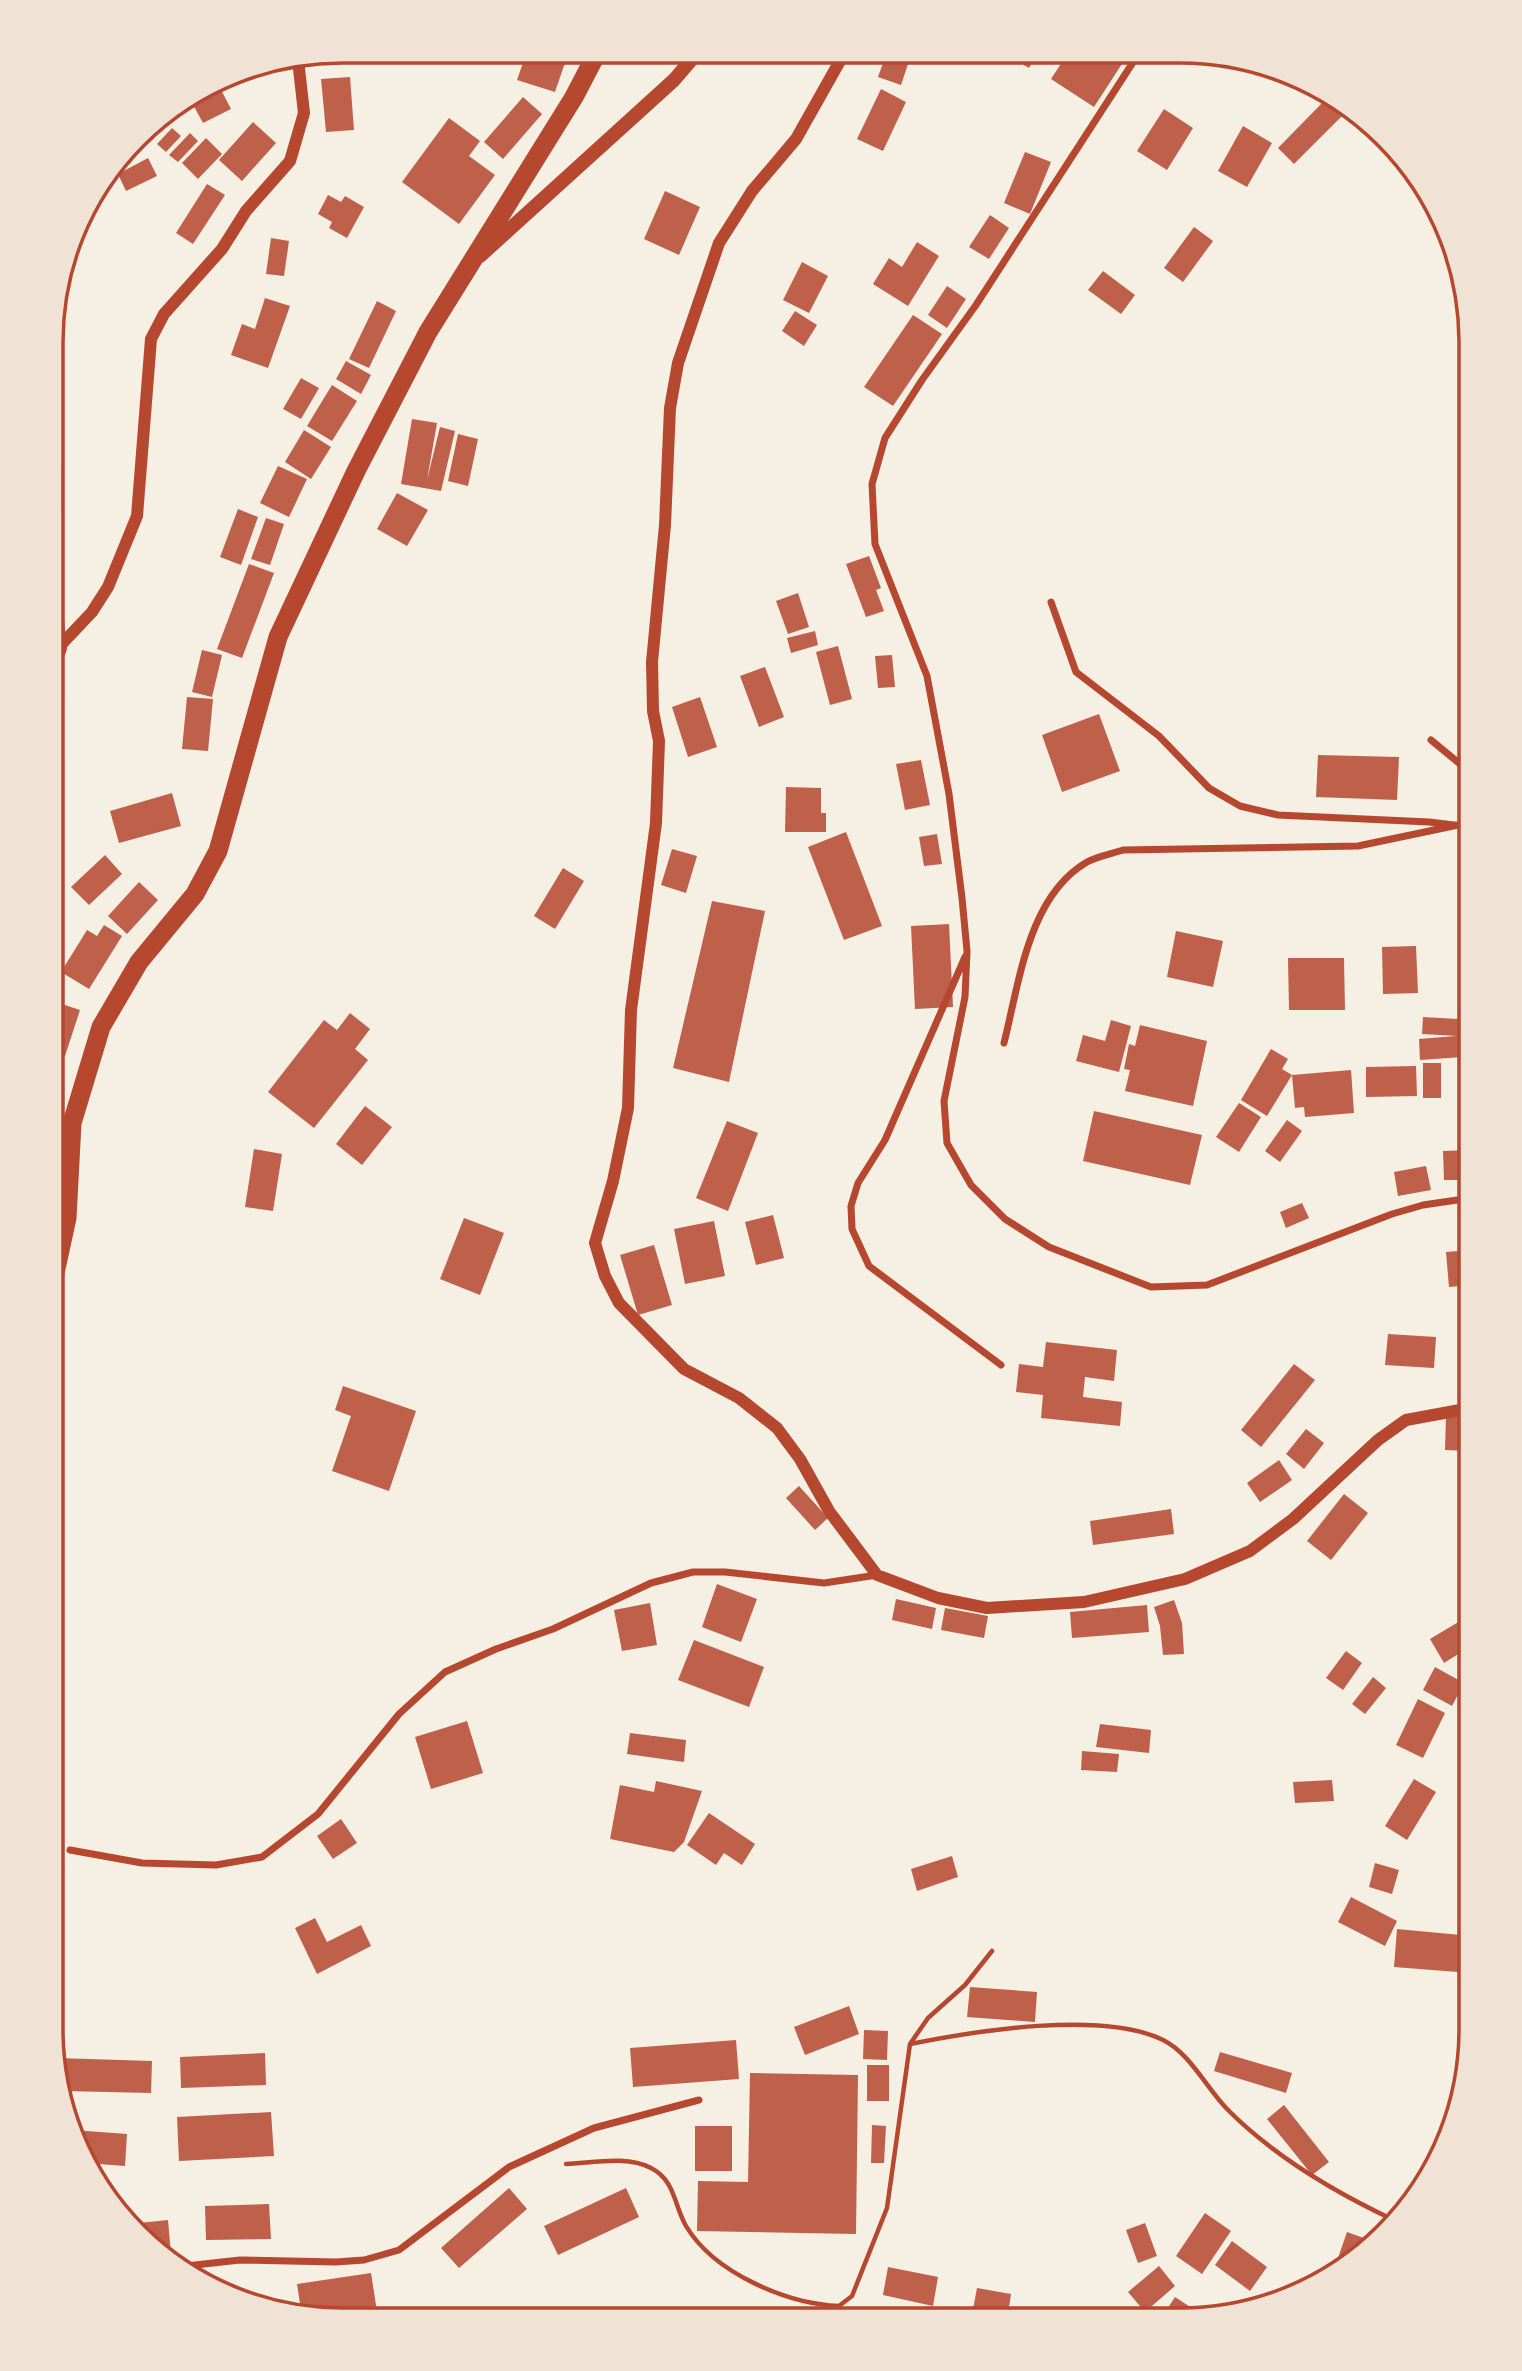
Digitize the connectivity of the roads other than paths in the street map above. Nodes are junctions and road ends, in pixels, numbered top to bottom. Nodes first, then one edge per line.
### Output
1 (592, 63) edge
2 (689, 63) edge
3 (839, 63) edge
4 (1133, 63) edge
5 (299, 66) edge
6 (468, 267) junction
7 (1051, 602) dead end
8 (63, 645) edge
9 (1431, 740) dead end
10 (1459, 763) edge
11 (1458, 825) joint
12 (967, 951) junction
13 (1004, 1043) dead end
14 (1459, 1200) edge
15 (63, 1236) edge
16 (1001, 1366) dead end
17 (1459, 1410) edge
18 (877, 1575) junction
19 (70, 1850) dead end
20 (699, 2100) dead end
21 (194, 2265) edge

1 - 6 highway
2 - 6 main road
3 - 18 street
4 - 12 street
5 - 8 street
6 - 15 highway
7 - 11 street
9 - 10 street
11 - 13 street
12 - 14 street
12 - 16 street
17 - 18 street
18 - 19 street
20 - 21 street

